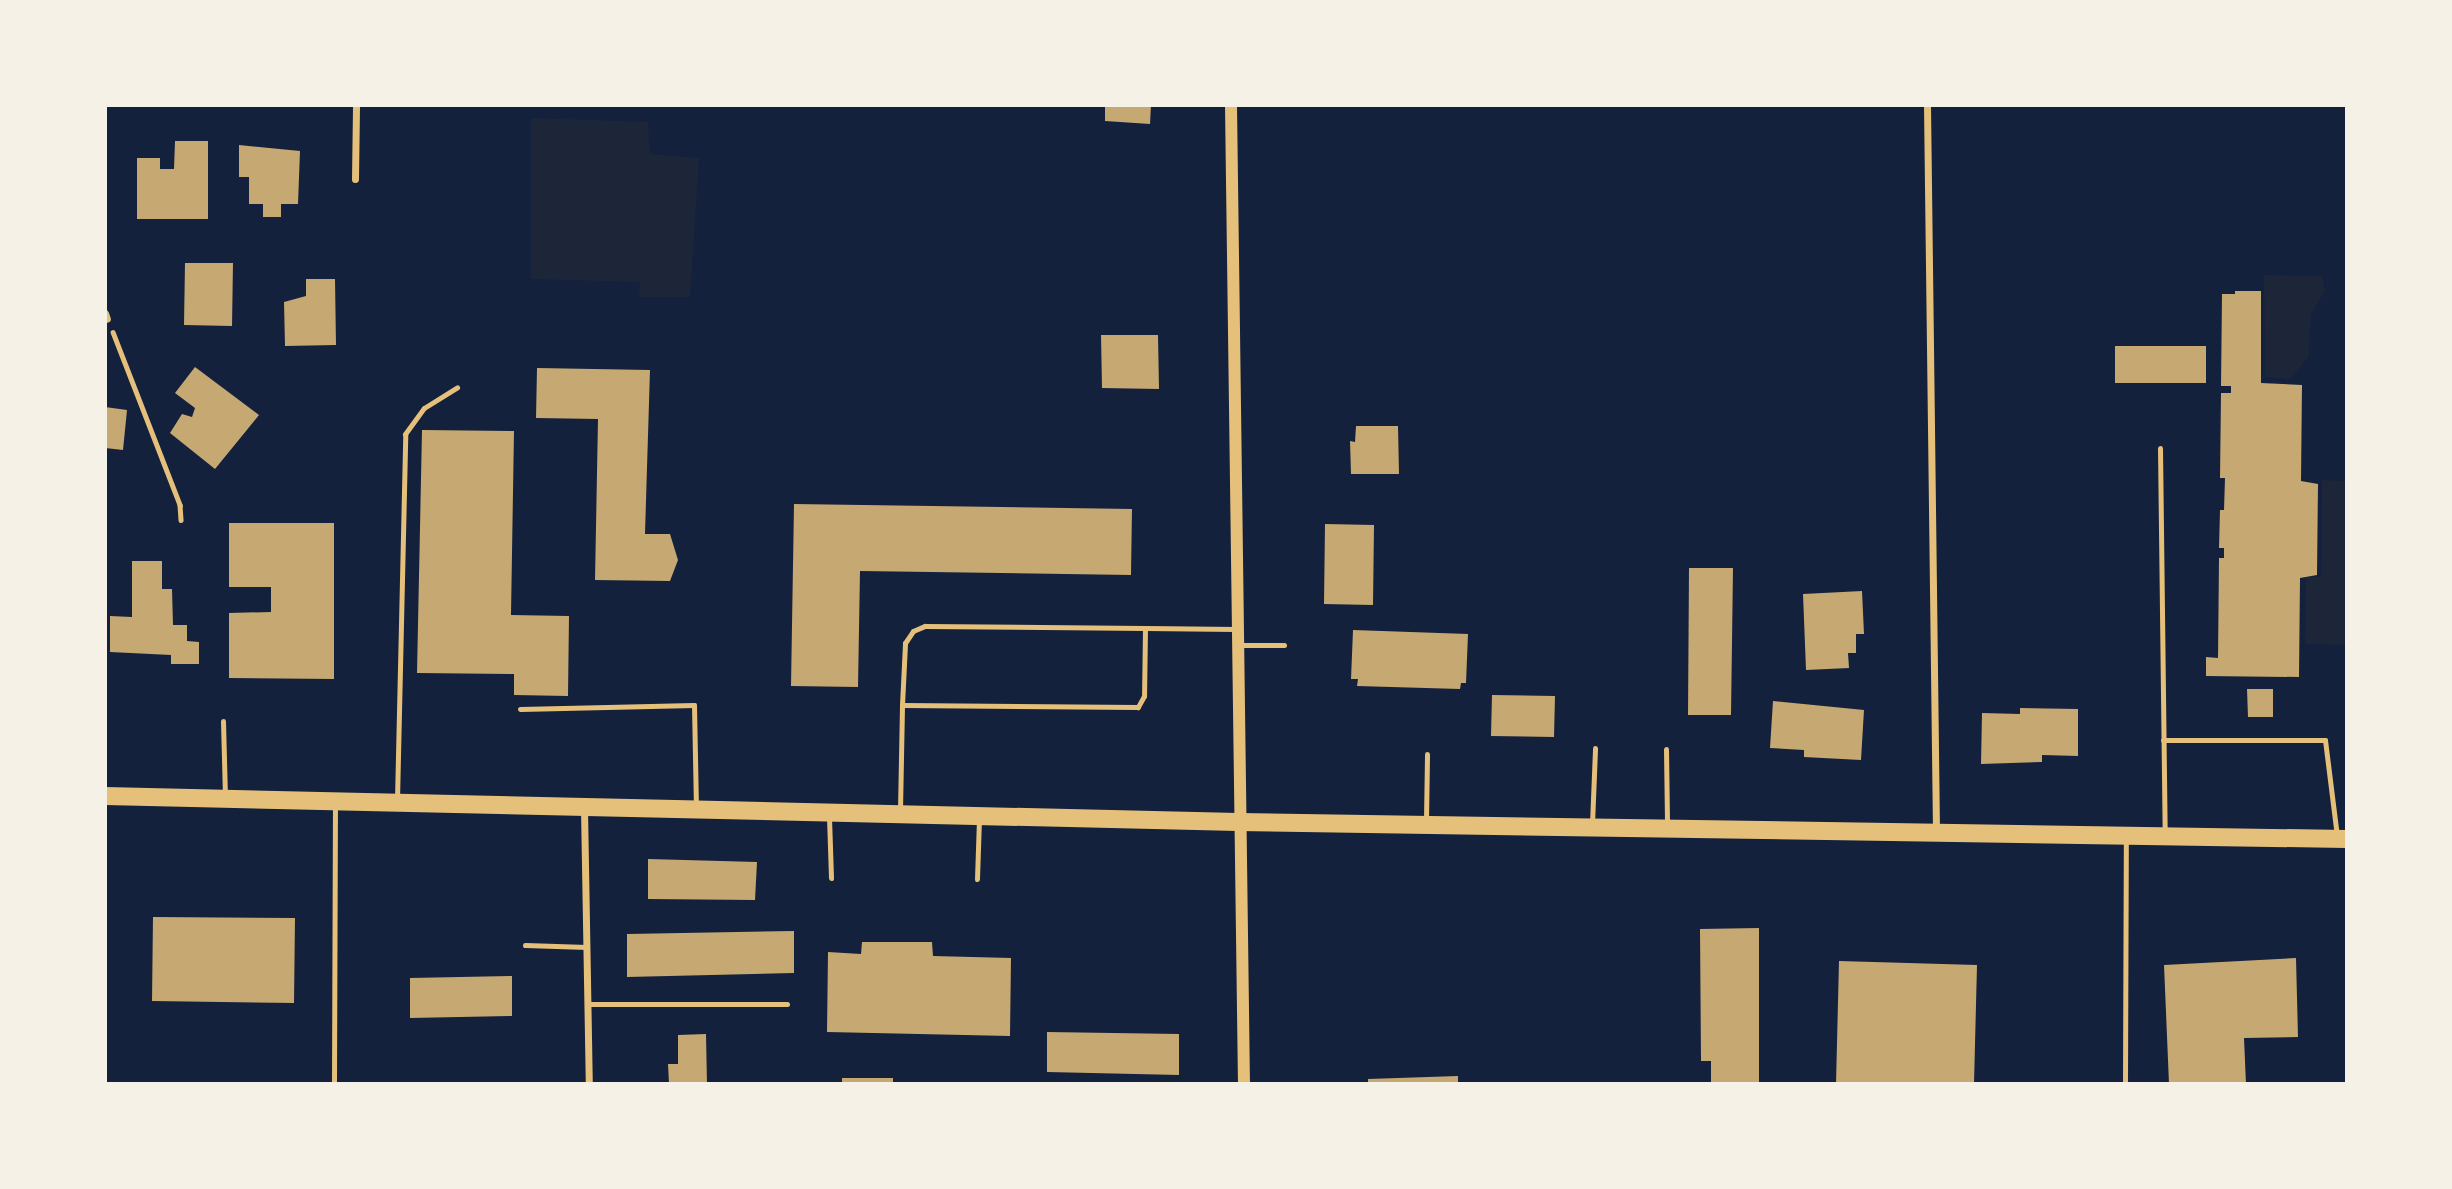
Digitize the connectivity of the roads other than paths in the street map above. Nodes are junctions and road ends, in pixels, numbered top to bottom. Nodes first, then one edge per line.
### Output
1 (356, 105) edge
2 (1231, 105) edge
3 (1927, 105) edge
4 (355, 179) dead end
5 (457, 387) dead end
6 (2160, 449) dead end
7 (1145, 628) junction
8 (1237, 629) junction
9 (1237, 645) junction
10 (1284, 645) dead end
11 (902, 705) junction
12 (520, 709) dead end
13 (223, 721) dead end
14 (2163, 740) junction
15 (1595, 748) dead end
16 (1666, 749) dead end
17 (1427, 754) dead end
18 (105, 796) edge
19 (225, 799) junction
20 (335, 799) junction
21 (397, 800) junction
22 (584, 804) junction
23 (696, 807) junction
24 (829, 810) junction
25 (900, 813) junction
26 (979, 815) junction
27 (1238, 822) junction
28 (1426, 825) junction
29 (1592, 827) junction
30 (1667, 828) junction
31 (1936, 832) junction
32 (2126, 836) junction
33 (2165, 836) junction
34 (2342, 839) edge
35 (831, 878) dead end
36 (977, 879) dead end
37 (525, 945) dead end
38 (587, 947) junction
39 (588, 1004) junction
40 (787, 1004) dead end
41 (334, 1084) edge
42 (589, 1084) edge
43 (1244, 1084) edge
44 (2124, 1084) edge

1 - 4 street
2 - 8 street
3 - 31 street
5 - 21 lane
6 - 14 lane
7 - 8 lane
7 - 11 lane
7 - 11 lane
8 - 9 street
9 - 10 lane
9 - 27 street
11 - 25 lane
12 - 23 lane
13 - 19 lane
14 - 33 lane
14 - 34 lane
15 - 29 lane
16 - 30 lane
17 - 28 lane
18 - 19 main road
19 - 20 main road
20 - 21 main road
20 - 41 lane
21 - 22 main road
22 - 23 main road
22 - 38 street
23 - 24 main road
24 - 25 main road
24 - 35 lane
25 - 26 main road
26 - 27 main road
26 - 36 lane
27 - 28 main road
27 - 43 street
28 - 29 main road
29 - 30 main road
30 - 31 main road
31 - 32 main road
32 - 33 main road
32 - 44 lane
33 - 34 main road
37 - 38 lane
38 - 39 street
39 - 40 lane
39 - 42 street

